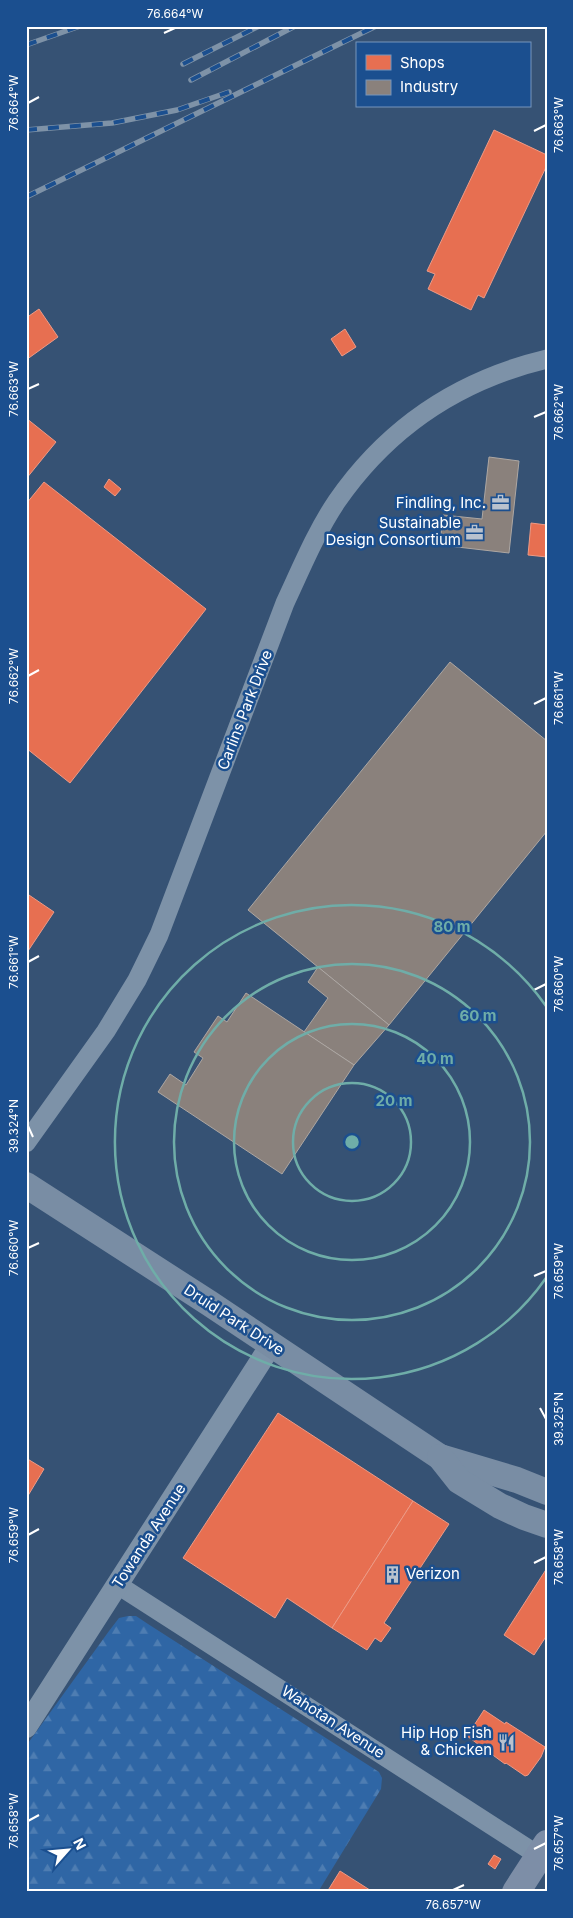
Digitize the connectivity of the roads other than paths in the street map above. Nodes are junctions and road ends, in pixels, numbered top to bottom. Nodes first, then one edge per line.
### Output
1 (547, 359) edge
2 (26, 1143) edge
3 (26, 1186) edge
4 (271, 1345) junction
5 (440, 1457) junction
6 (547, 1492) edge
7 (547, 1525) edge
8 (118, 1585) junction
9 (26, 1727) edge
10 (544, 1854) edge
11 (516, 1892) edge

1 - 2 street, Carlins Park Drive
3 - 4 main road, Druid Park Drive
4 - 5 main road, Druid Park Drive
4 - 8 street, Towanda Avenue
5 - 6 main road, Druid Park Drive
5 - 7 main road, Druid Park Drive
8 - 9 street, Towanda Avenue
8 - 10 street, Wahotan Avenue
10 - 11 main road

